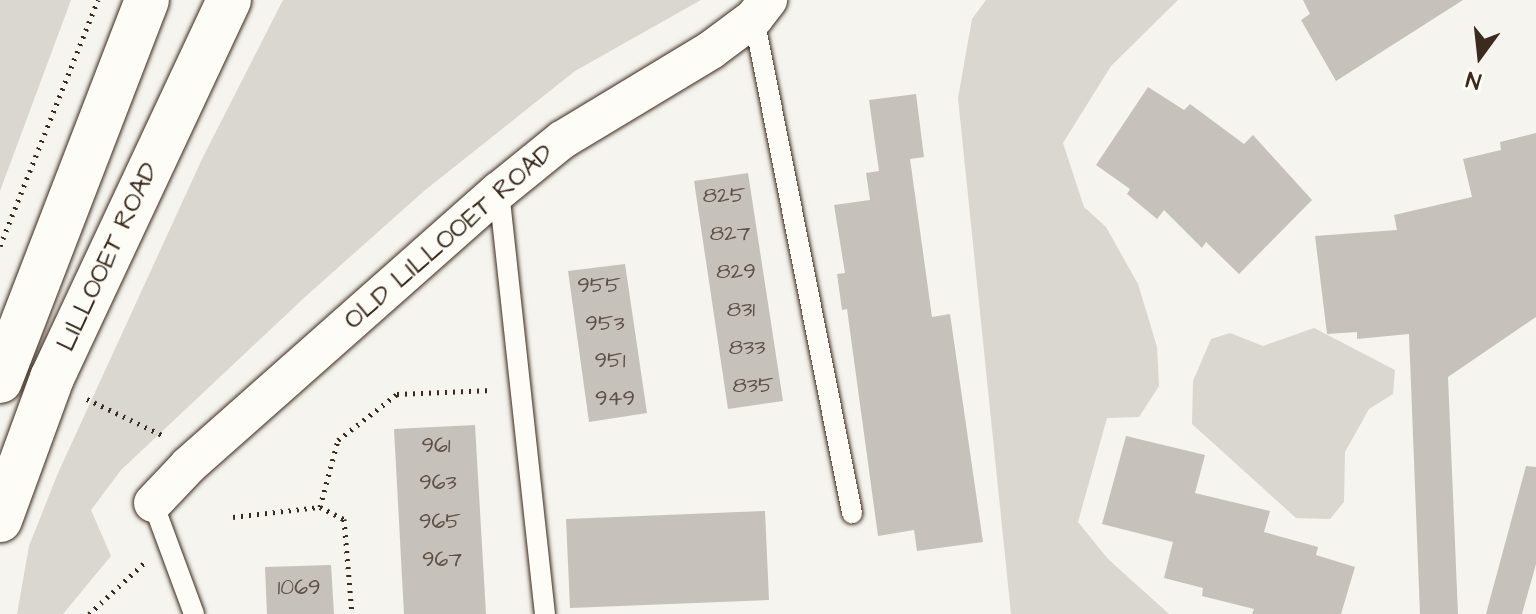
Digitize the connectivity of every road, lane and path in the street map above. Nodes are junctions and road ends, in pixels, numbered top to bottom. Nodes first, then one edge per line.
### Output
1 (98, 0) edge
2 (147, 0) edge
3 (229, 0) edge
4 (761, 9) edge
5 (499, 191) junction
6 (0, 246) edge
7 (0, 381) edge
8 (521, 388) junction
9 (86, 398) dead end
10 (189, 465) junction
11 (153, 503) joint
12 (320, 507) junction
13 (852, 513) dead end
14 (1, 514) edge
15 (233, 517) dead end
16 (168, 541) junction
17 (89, 614) edge
18 (194, 614) edge
19 (352, 614) edge
20 (545, 614) edge

1 - 6 path
2 - 7 street, LILLOOET ROAD
3 - 14 street, LILLOOET ROAD
4 - 5 street, OLD LILLOOET ROAD
4 - 13 lane
5 - 8 lane
5 - 10 street, OLD LILLOOET ROAD
8 - 12 path
8 - 20 lane
9 - 10 path
10 - 11 street, OLD LILLOOET ROAD
11 - 16 lane
12 - 15 path
12 - 19 path
16 - 17 path
16 - 18 lane

